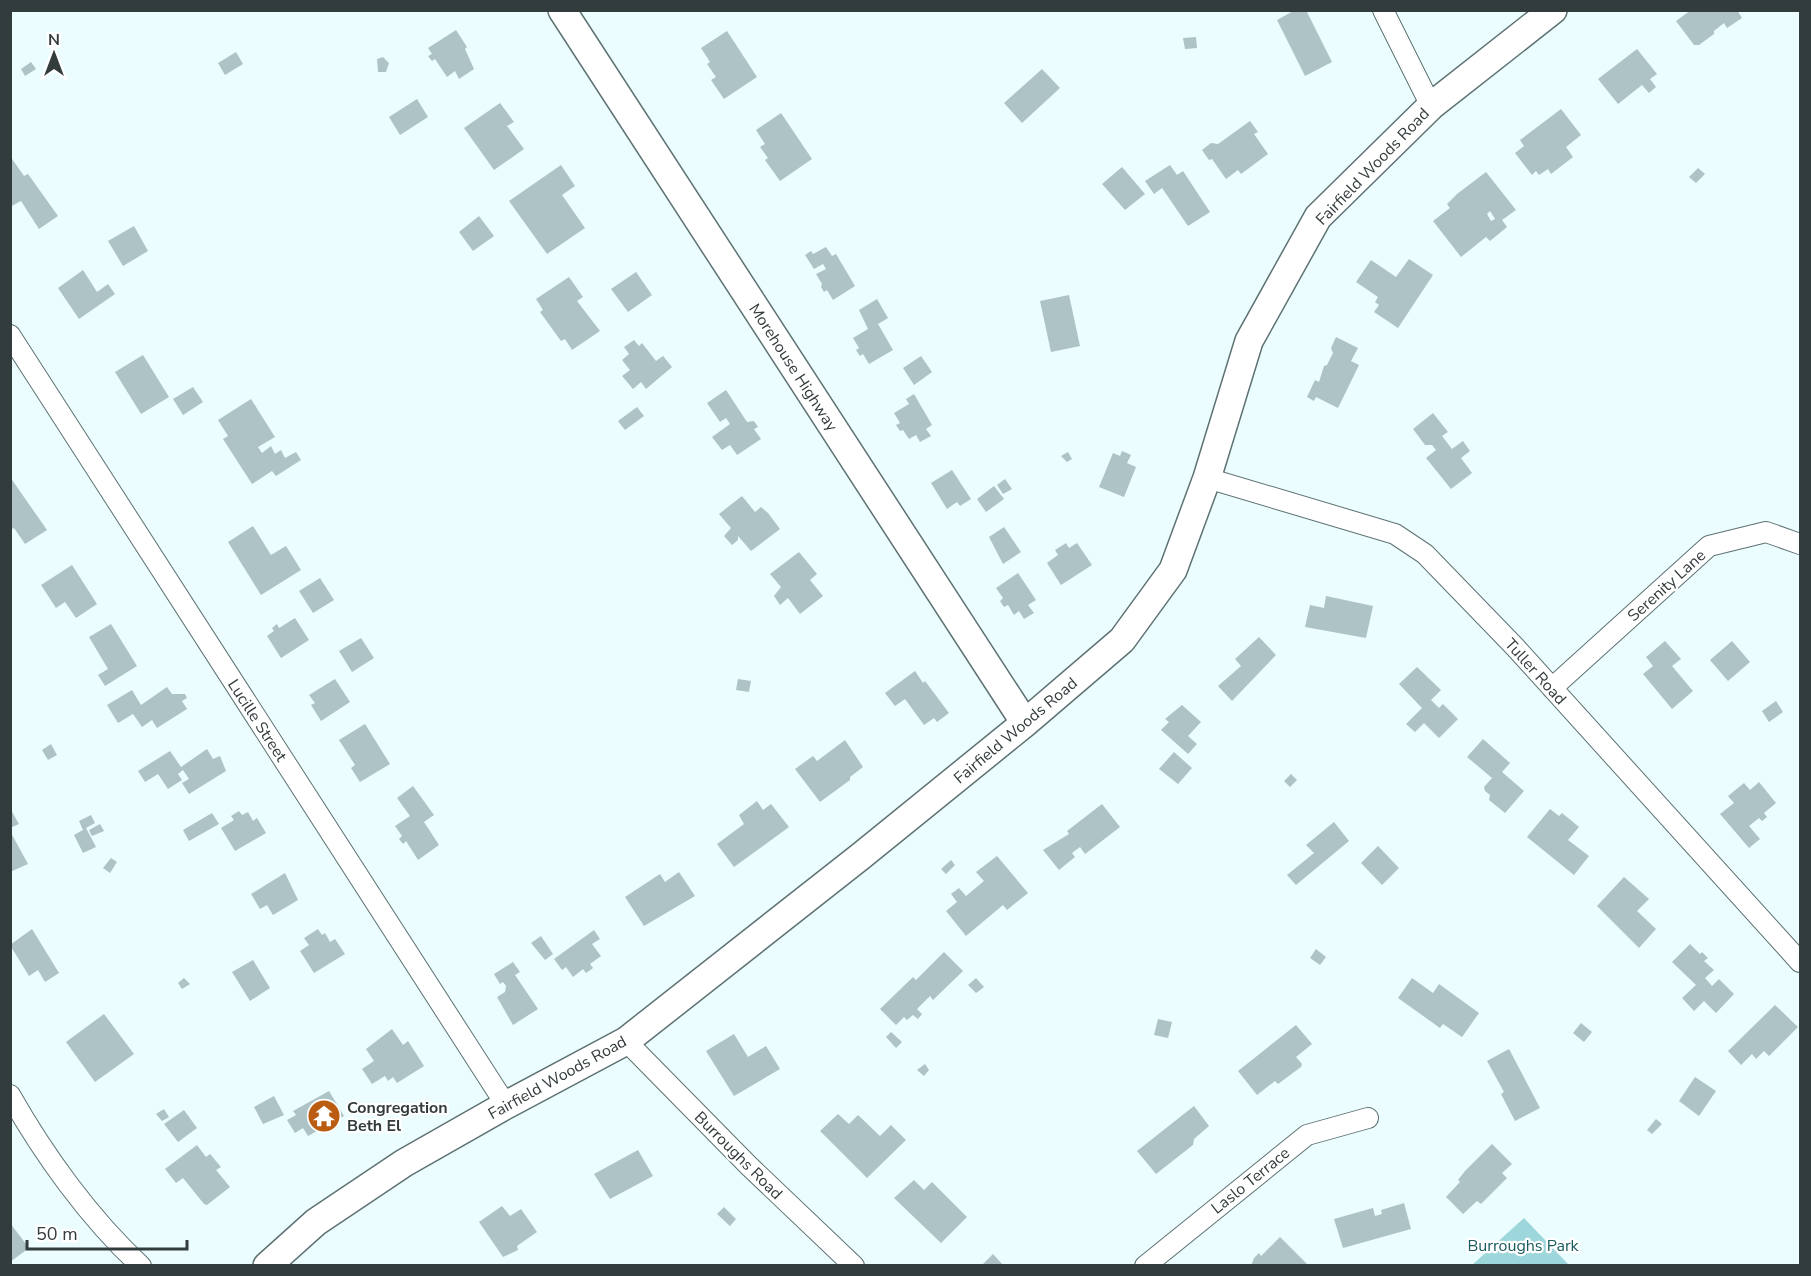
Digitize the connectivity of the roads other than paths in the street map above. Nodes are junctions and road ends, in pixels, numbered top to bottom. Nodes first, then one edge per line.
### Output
1 (562, 10) edge
2 (1383, 10) edge
3 (1553, 10) edge
4 (1431, 106) junction
5 (10, 335) edge
6 (1207, 478) junction
7 (1800, 544) edge
8 (1552, 688) junction
9 (1025, 723) junction
10 (1800, 962) edge
11 (626, 1041) junction
12 (10, 1095) edge
13 (506, 1105) junction
14 (1368, 1118) dead end
15 (141, 1266) edge
16 (267, 1266) edge
17 (854, 1266) edge
18 (1145, 1266) edge

1 - 9 main road, Morehouse Highway
2 - 4 street
3 - 4 main road, Fairfield Woods Road
4 - 6 main road, Fairfield Woods Road
5 - 13 street, Lucille Street
6 - 8 street, Tuller Road
6 - 9 main road, Fairfield Woods Road
7 - 8 street, Serenity Lane
8 - 10 street, Tuller Road
9 - 11 main road, Fairfield Woods Road
11 - 13 main road, Fairfield Woods Road
11 - 17 street, Burroughs Road
12 - 15 street
13 - 16 main road, Fairfield Woods Road
14 - 18 street, Laslo Terrace

